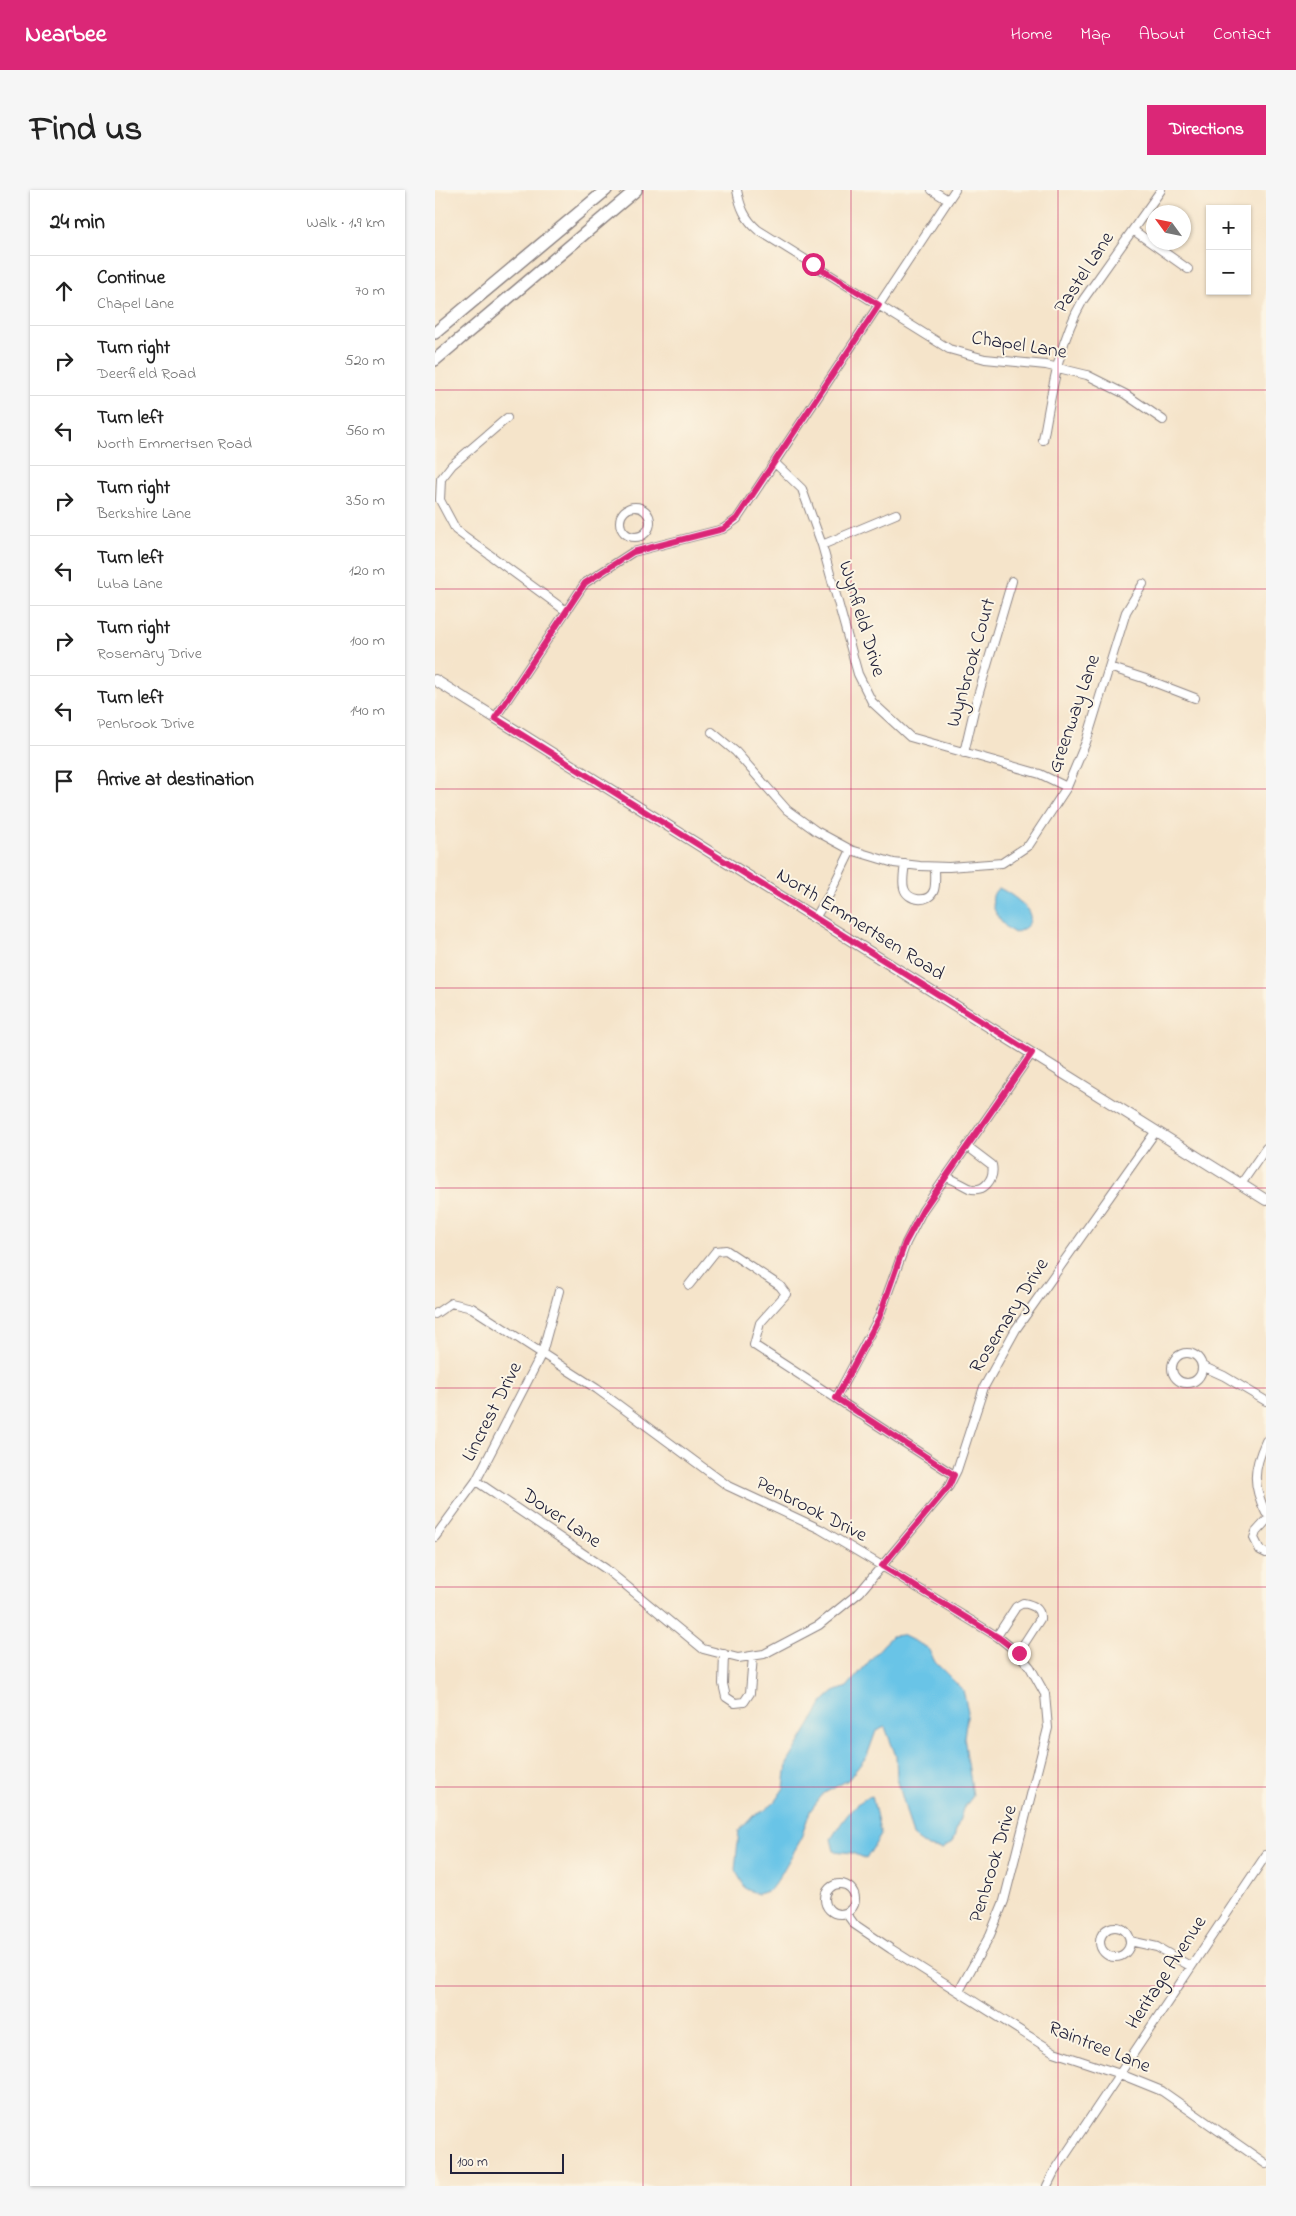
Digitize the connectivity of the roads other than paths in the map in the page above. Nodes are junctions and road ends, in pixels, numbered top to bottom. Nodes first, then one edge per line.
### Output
1 (606, 190) edge
2 (636, 190) edge
3 (737, 190) edge
4 (932, 190) edge
5 (955, 190) edge
6 (1161, 190) edge
7 (948, 200) junction
8 (1133, 230) junction
9 (1188, 269) dead end
10 (879, 305) junction
11 (435, 333) edge
12 (435, 338) edge
13 (445, 351) junction
14 (435, 360) edge
15 (1057, 367) junction
16 (507, 418) dead end
17 (1163, 420) dead end
18 (1043, 440) dead end
19 (775, 463) junction
20 (438, 497) edge
21 (896, 514) dead end
22 (638, 537) junction
23 (822, 545) junction
24 (643, 550) junction
25 (1012, 581) dead end
26 (1143, 584) dead end
27 (566, 611) junction
28 (1109, 667) junction
29 (435, 680) edge
30 (1195, 698) dead end
31 (495, 718) junction
32 (712, 732) dead end
33 (964, 753) junction
34 (1067, 787) junction
35 (851, 850) junction
36 (905, 864) junction
37 (935, 867) junction
38 (815, 918) junction
39 (1032, 1053) junction
40 (1156, 1131) junction
41 (967, 1146) junction
42 (1266, 1148) edge
43 (946, 1177) junction
44 (1241, 1184) junction
45 (1266, 1200) edge
46 (689, 1285) dead end
47 (559, 1291) dead end
48 (435, 1314) edge
49 (542, 1354) junction
50 (1202, 1366) junction
51 (836, 1398) junction
52 (1266, 1402) edge
53 (1266, 1440) edge
54 (954, 1475) junction
55 (476, 1481) junction
56 (1266, 1513) edge
57 (1266, 1521) edge
58 (435, 1537) edge
59 (1266, 1553) edge
60 (882, 1566) junction
61 (625, 1586) joint
62 (997, 1636) junction
63 (1019, 1653) junction
64 (724, 1654) junction
65 (753, 1656) junction
66 (1266, 1854) edge
67 (846, 1913) junction
68 (1130, 1941) junction
69 (1191, 1966) junction
70 (959, 1991) junction
71 (1120, 2074) junction
72 (1266, 2164) edge
73 (1047, 2186) edge

1 - 11 main road
2 - 13 main road
3 - 10 street, Chapel Lane
4 - 7 street
5 - 7 street
6 - 8 street, Pastel Lane
7 - 10 street
8 - 9 street
8 - 15 street, Pastel Lane
10 - 15 street, Chapel Lane
10 - 19 street
12 - 13 main road
13 - 14 main road
15 - 17 street, Chapel Lane
15 - 18 street, Pastel Lane
16 - 20 street
19 - 23 street, Wynfield Drive
19 - 24 street
20 - 27 street
21 - 23 street
22 - 22 street
22 - 24 street
23 - 33 street, Wynfield Drive
24 - 27 street
25 - 33 street, Wynbrook Court
26 - 28 street, Greenway Lane
27 - 31 street
28 - 30 street
28 - 34 street, Greenway Lane
29 - 31 street, North Emmertsen Road
31 - 38 street, North Emmertsen Road
32 - 35 street
33 - 34 street, Wynfield Drive
34 - 37 street, Greenway Lane
35 - 36 street
35 - 38 street
36 - 37 street
36 - 37 street
38 - 39 street, North Emmertsen Road
39 - 40 street, North Emmertsen Road
39 - 41 street
40 - 44 street, North Emmertsen Road
40 - 54 street, Rosemary Drive
41 - 43 street
41 - 43 street
42 - 44 street
43 - 51 street
44 - 45 street, North Emmertsen Road
46 - 51 street
47 - 49 street, Lincrest Drive
48 - 49 street, Penbrook Drive
49 - 55 street, Lincrest Drive
49 - 60 street, Penbrook Drive
50 - 50 street
50 - 52 street
51 - 54 street
53 - 56 street
54 - 60 street, Rosemary Drive
55 - 58 street, Lincrest Drive
55 - 61 street, Dover Lane
57 - 59 street
60 - 62 street, Penbrook Drive
60 - 65 street, Rosemary Drive
61 - 64 street, Rosemary Drive
62 - 63 street, Penbrook Drive
62 - 63 street
63 - 70 street, Penbrook Drive
64 - 65 street, Rosemary Drive
64 - 65 street
66 - 69 street, Heritage Avenue
67 - 67 street
67 - 70 street, Raintree Lane
68 - 68 street
68 - 69 street
69 - 71 street, Heritage Avenue
70 - 71 street, Raintree Lane
71 - 72 street, Raintree Lane
71 - 73 street, Heritage Avenue

